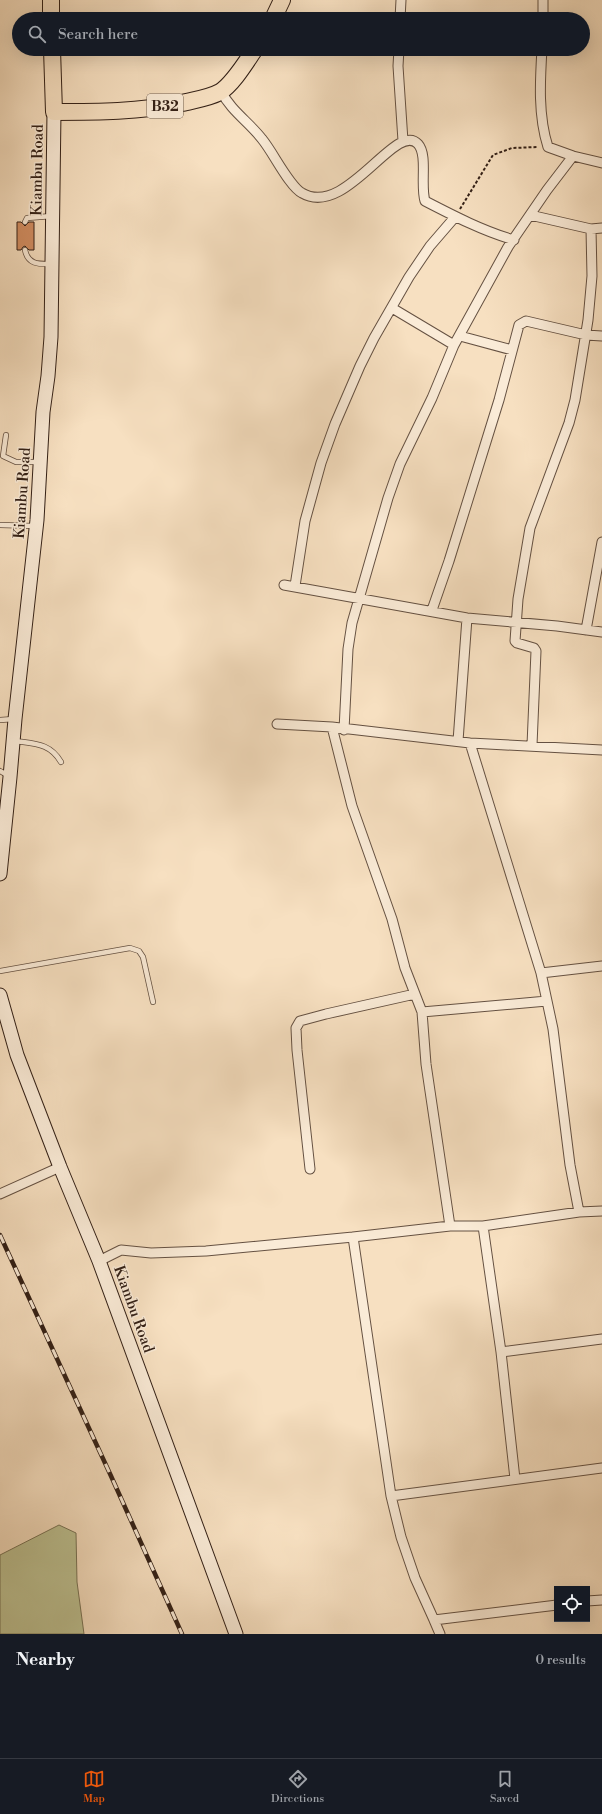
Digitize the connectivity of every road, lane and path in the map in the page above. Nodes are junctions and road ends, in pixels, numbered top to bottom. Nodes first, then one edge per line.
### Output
1 (51, 0) edge
2 (282, 0) edge
3 (401, 0) edge
4 (543, 0) edge
5 (51, 12) edge
6 (276, 12) edge
7 (400, 12) edge
8 (542, 12) edge
9 (52, 56) edge
10 (250, 56) edge
11 (399, 56) edge
12 (541, 56) edge
13 (221, 91) junction
14 (54, 112) junction
15 (403, 141) junction
16 (548, 147) junction
17 (573, 156) junction
18 (602, 162) edge
19 (530, 215) junction
20 (52, 216) junction
21 (455, 217) junction
22 (26, 222) dead end
23 (602, 228) edge
24 (591, 229) junction
25 (514, 240) junction
26 (26, 250) dead end
27 (52, 264) junction
28 (392, 308) junction
29 (586, 334) junction
30 (460, 336) junction
31 (602, 336) edge
32 (454, 345) junction
33 (512, 350) junction
34 (6, 435) dead end
35 (40, 462) junction
36 (0, 525) edge
37 (36, 526) junction
38 (602, 542) edge
39 (284, 585) dead end
40 (294, 586) junction
41 (360, 598) junction
42 (432, 610) junction
43 (467, 618) junction
44 (517, 622) junction
45 (586, 630) junction
46 (602, 632) edge
47 (15, 719) junction
48 (0, 720) edge
49 (277, 724) dead end
50 (332, 727) junction
51 (344, 730) junction
52 (13, 741) junction
53 (458, 741) junction
54 (470, 742) junction
55 (532, 745) junction
56 (602, 750) edge
57 (60, 762) dead end
58 (5, 774) edge
59 (0, 874) edge
60 (602, 966) edge
61 (0, 971) edge
62 (541, 973) junction
63 (415, 994) junction
64 (0, 995) edge
65 (153, 1002) dead end
66 (547, 1002) junction
67 (422, 1012) junction
68 (60, 1167) junction
69 (310, 1169) dead end
70 (0, 1194) edge
71 (602, 1211) edge
72 (579, 1212) junction
73 (450, 1226) junction
74 (484, 1226) junction
75 (353, 1237) junction
76 (99, 1261) junction
77 (602, 1339) edge
78 (501, 1352) junction
79 (602, 1468) edge
80 (515, 1479) junction
81 (391, 1496) junction
82 (602, 1600) edge
83 (590, 1601) edge
84 (554, 1605) edge
85 (434, 1620) junction
86 (236, 1634) edge
87 (440, 1634) edge

1 - 5 highway
2 - 6 highway
3 - 7 street
4 - 8 street
9 - 14 highway
10 - 13 highway, B32
11 - 15 street
12 - 16 street
13 - 14 highway, B32
13 - 15 street
14 - 20 main road, Kiambu Road
15 - 21 street
16 - 17 street
16 - 21 path
17 - 18 street
17 - 19 street
19 - 24 street
19 - 25 street
20 - 22 lane
20 - 27 main road, Kiambu Road
21 - 25 street
21 - 28 street
23 - 24 street
24 - 29 street
25 - 30 street
26 - 27 lane
27 - 35 main road, Kiambu Road
28 - 32 street
28 - 40 street
29 - 31 street
29 - 33 street
29 - 44 street
30 - 32 street
30 - 33 street
32 - 41 street
33 - 42 street
34 - 35 lane
35 - 37 main road, Kiambu Road
36 - 37 lane
37 - 47 main road, Kiambu Road
38 - 45 street
39 - 40 street
40 - 41 street
41 - 42 street
41 - 51 street
42 - 43 street
43 - 44 street
43 - 53 street
44 - 45 street
44 - 55 street
45 - 46 street
47 - 48 lane
47 - 52 main road, Kiambu Road
49 - 50 street
50 - 51 street
50 - 63 street
51 - 53 street
52 - 57 lane
52 - 58 main road, Kiambu Road
53 - 54 street
54 - 55 street
54 - 62 street
55 - 56 street
58 - 59 main road, Kiambu Road
60 - 62 street
61 - 65 lane
62 - 66 street
63 - 67 street
63 - 69 street
64 - 68 main road, Kiambu Road
66 - 67 street
66 - 72 street
67 - 73 street
68 - 70 street
68 - 76 main road, Kiambu Road
71 - 72 street
72 - 74 street
73 - 74 street
73 - 75 street
74 - 78 street
75 - 76 street
75 - 81 street
76 - 86 main road, Kiambu Road
77 - 78 street
78 - 80 street
79 - 80 street
80 - 81 street
81 - 85 street
82 - 83 street
84 - 85 street
85 - 87 street

